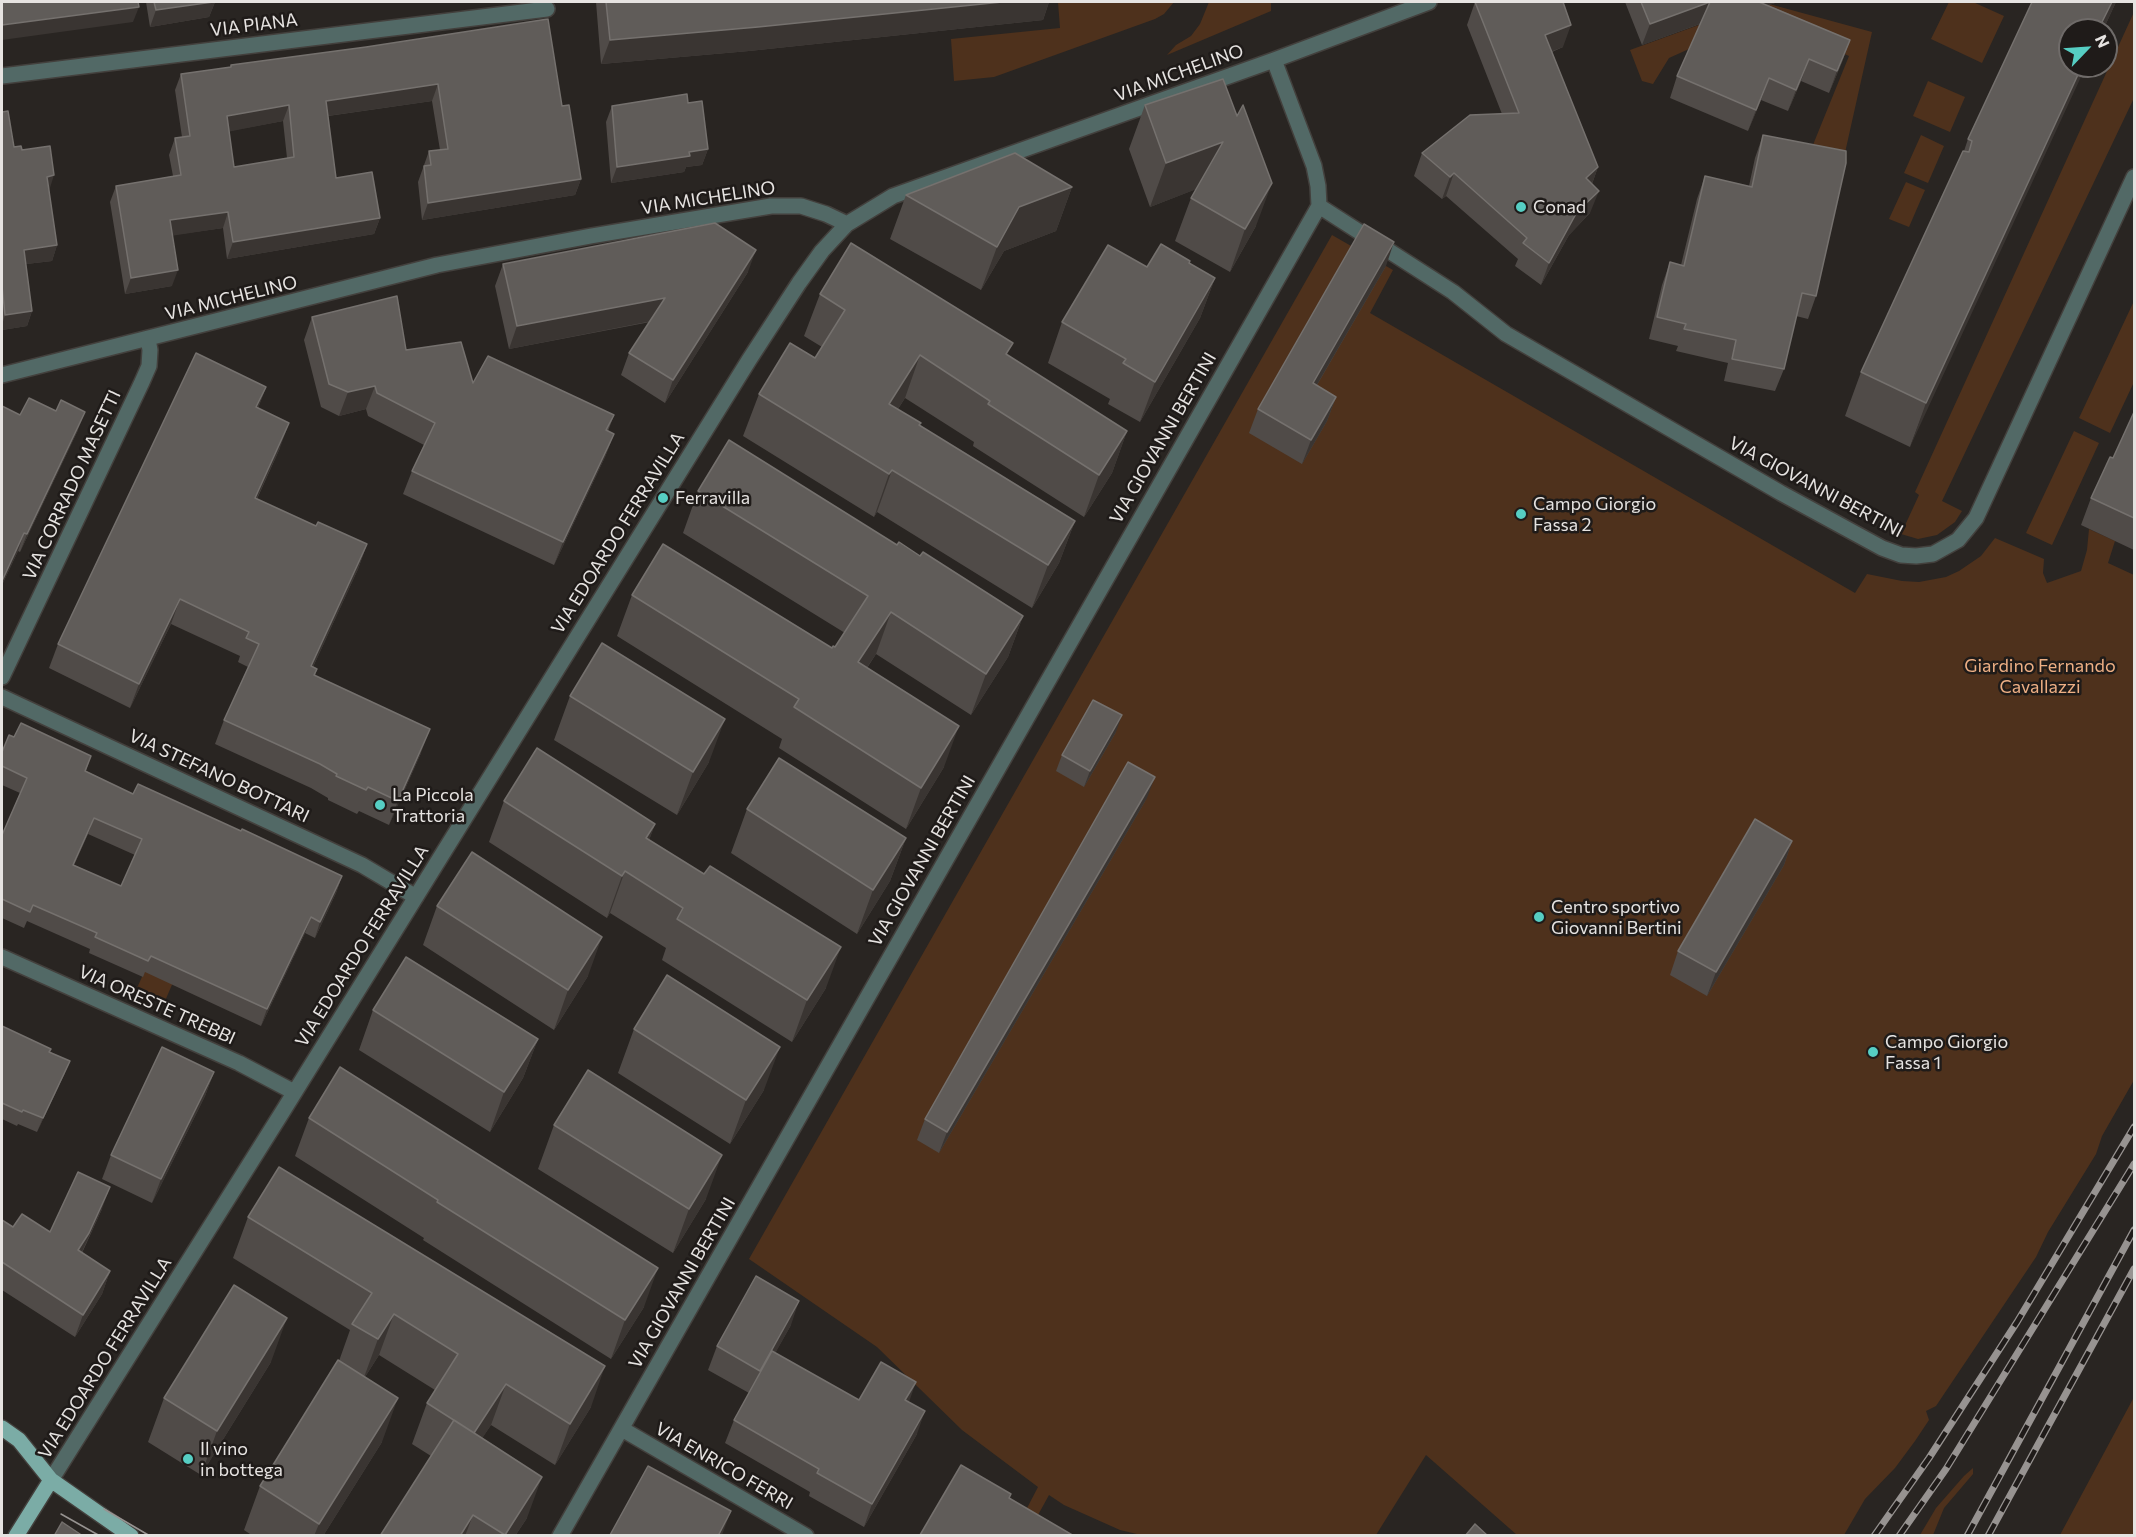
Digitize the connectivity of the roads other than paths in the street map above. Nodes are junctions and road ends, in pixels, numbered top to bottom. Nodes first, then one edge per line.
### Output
1 (1429, 2) edge
2 (547, 9) dead end
3 (1274, 60) junction
4 (2, 76) edge
5 (2134, 177) edge
6 (1319, 206) junction
7 (847, 224) junction
8 (148, 339) junction
9 (2, 375) edge
10 (2, 677) edge
11 (2, 697) edge
12 (416, 897) junction
13 (2, 957) edge
14 (294, 1092) junction
15 (2, 1428) edge
16 (622, 1429) junction
17 (51, 1480) junction
18 (16, 1536) edge
19 (131, 1536) edge
20 (560, 1536) edge
21 (806, 1536) edge

1 - 3 street, VIA MICHELINO
2 - 4 street, VIA PIANA
3 - 6 street
3 - 7 street, VIA MICHELINO
5 - 6 street, VIA GIOVANNI BERTINI
6 - 16 street, VIA GIOVANNI BERTINI
7 - 8 street, VIA MICHELINO
7 - 12 street, VIA EDOARDO FERRAVILLA
8 - 9 street, VIA MICHELINO
8 - 10 street, VIA CORRADO MASETTI
11 - 12 street, VIA STEFANO BOTTARI
12 - 14 street, VIA EDOARDO FERRAVILLA
13 - 14 street, VIA ORESTE TREBBI
14 - 17 street, VIA EDOARDO FERRAVILLA
15 - 17 main road
16 - 20 street, VIA GIOVANNI BERTINI
16 - 21 street, VIA ENRICO FERRI
17 - 18 main road
17 - 19 main road

